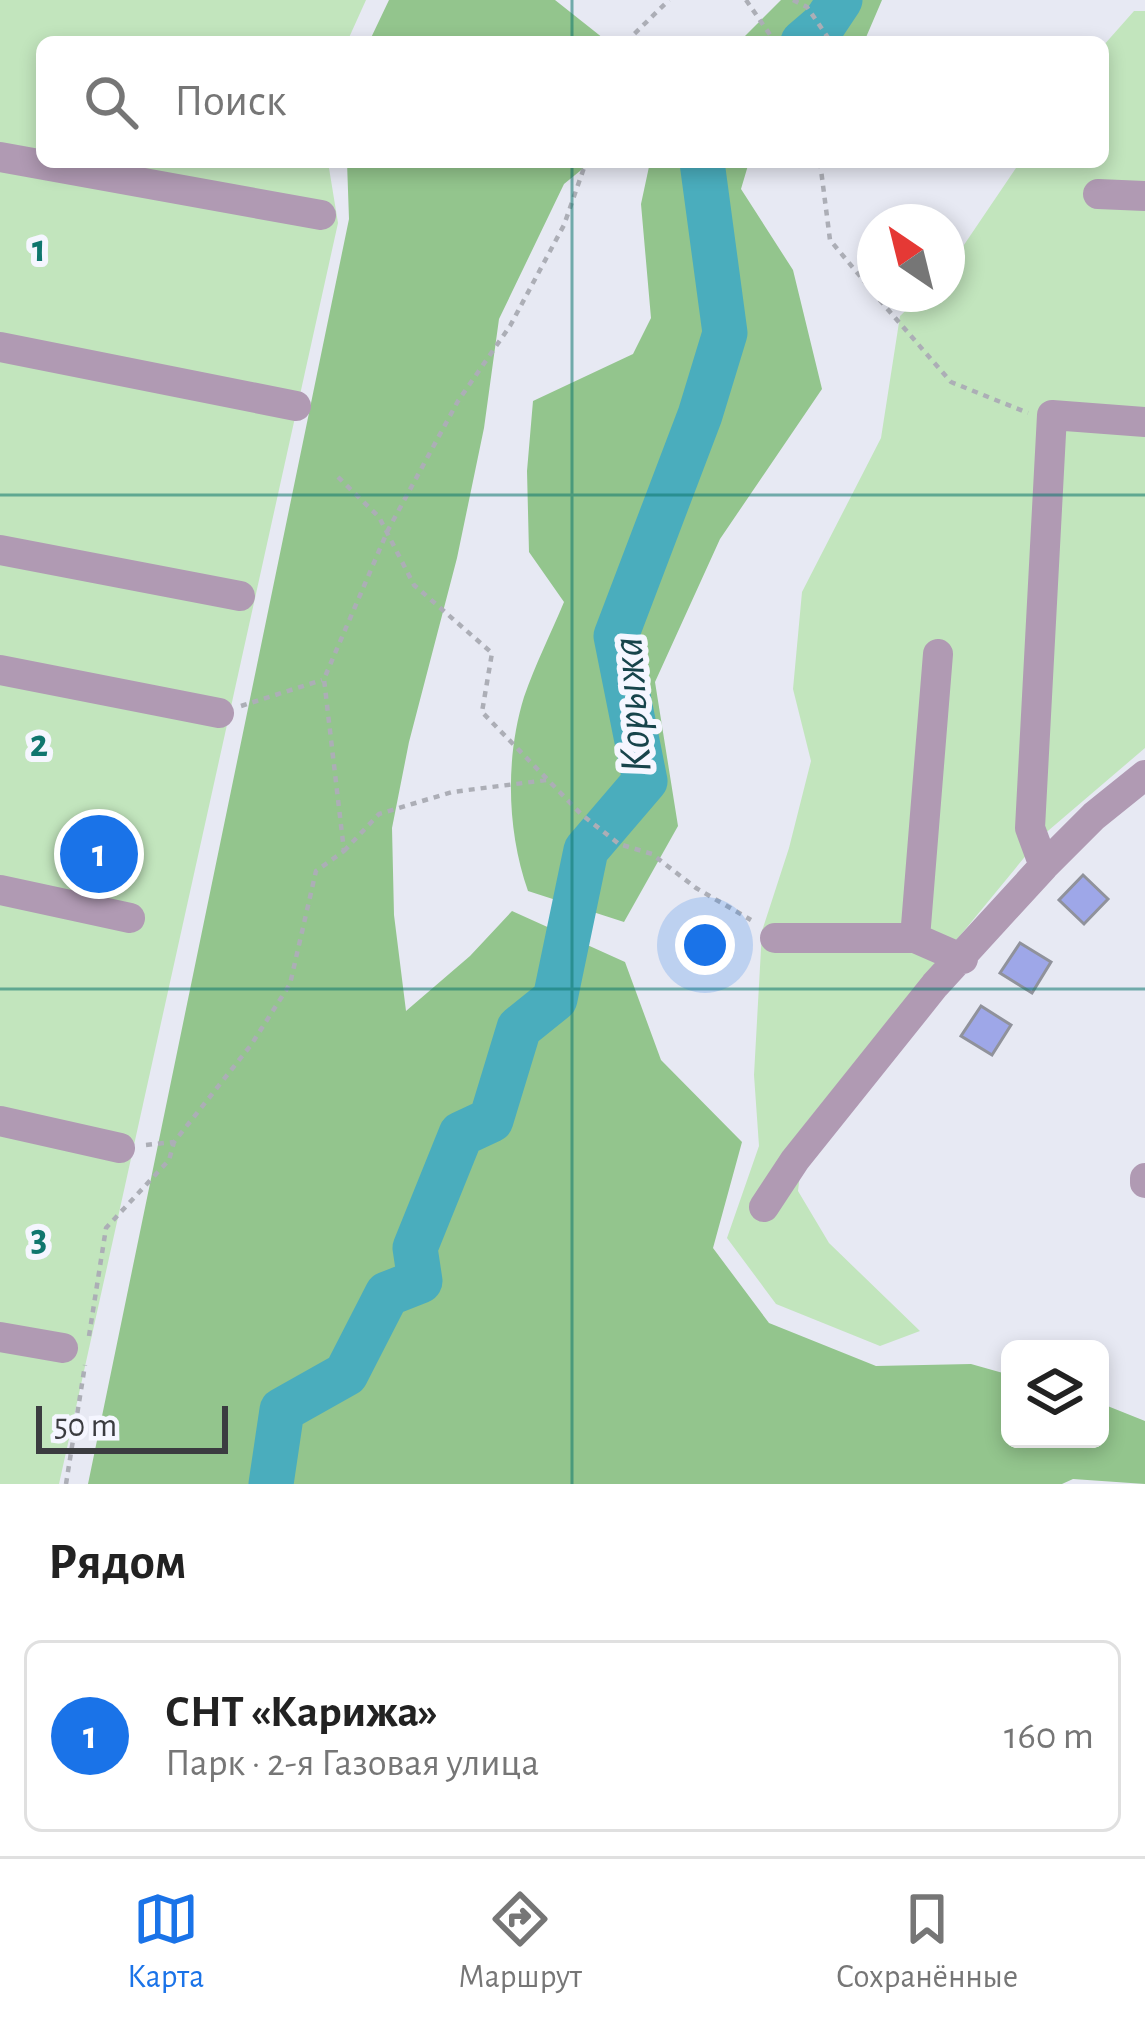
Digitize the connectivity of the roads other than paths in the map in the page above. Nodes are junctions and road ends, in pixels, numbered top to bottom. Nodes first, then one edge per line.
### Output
1 (0, 157) edge
2 (36, 164) edge
3 (61, 168) edge
4 (1098, 194) dead end
5 (1145, 196) edge
6 (320, 215) dead end
7 (0, 346) edge
8 (296, 406) dead end
9 (1145, 422) edge
10 (0, 550) edge
11 (240, 596) dead end
12 (938, 653) dead end
13 (0, 670) edge
14 (219, 713) road end
15 (1145, 775) edge
16 (1044, 866) junction
17 (0, 890) edge
18 (130, 918) dead end
19 (775, 938) dead end
20 (916, 938) junction
21 (963, 959) junction
22 (0, 1121) edge
23 (120, 1148) road end
24 (764, 1207) dead end
25 (0, 1337) edge
26 (63, 1348) dead end

1 - 2 street
3 - 6 street
4 - 5 street
7 - 8 street
9 - 16 street
10 - 11 street
12 - 20 street
13 - 14 street
15 - 16 street
16 - 21 street
17 - 18 street
19 - 20 street
20 - 21 street
21 - 24 street
22 - 23 street
25 - 26 street

